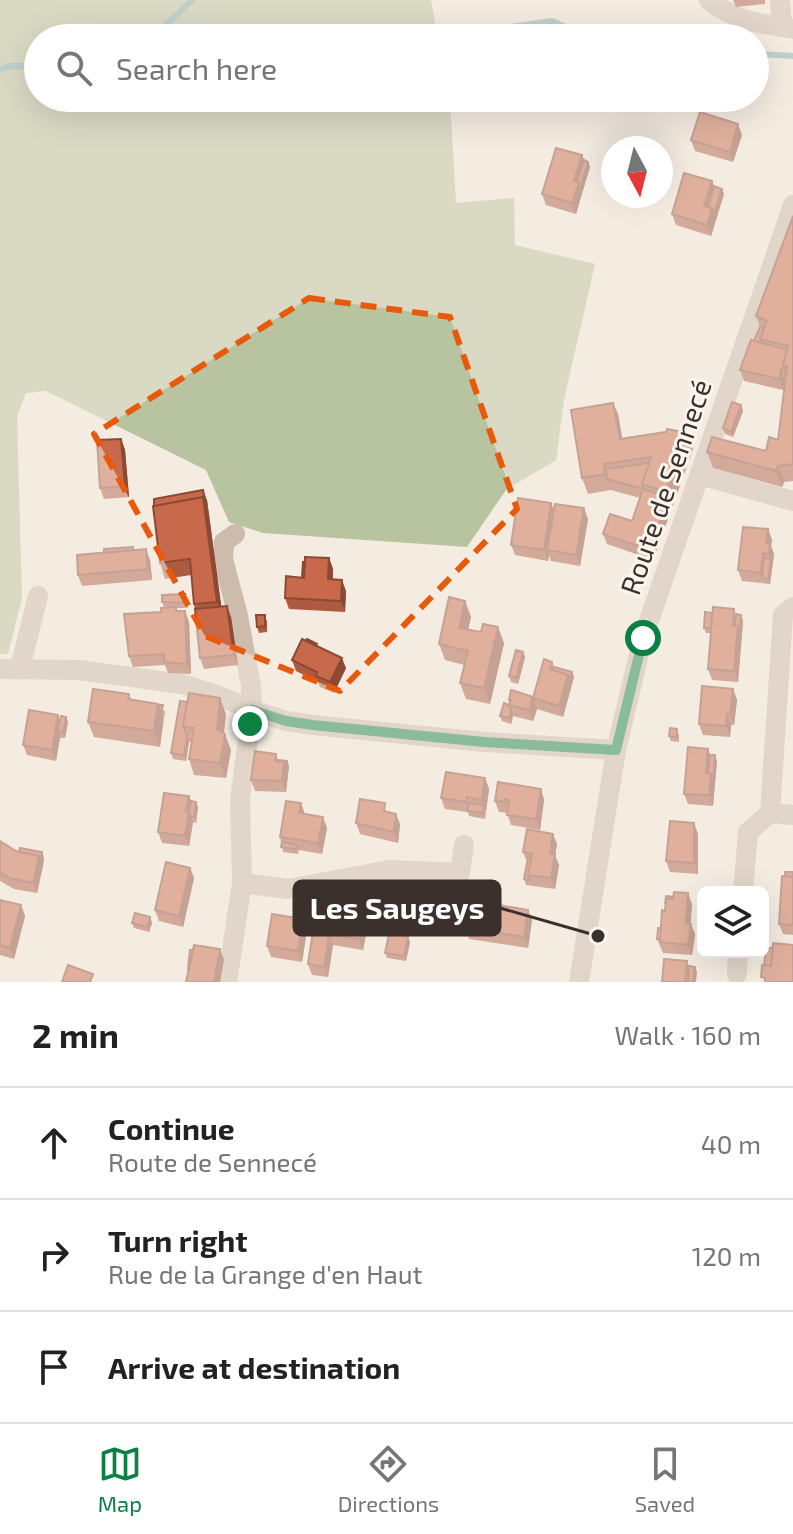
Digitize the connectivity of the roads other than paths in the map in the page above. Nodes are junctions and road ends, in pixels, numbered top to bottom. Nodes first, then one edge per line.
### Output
1 (709, 0) edge
2 (780, 0) edge
3 (760, 24) edge
4 (788, 28) edge
5 (793, 205) edge
6 (700, 475) junction
7 (793, 501) edge
8 (235, 534) dead end
9 (38, 596) dead end
10 (793, 607) edge
11 (10, 669) edge
12 (252, 710) junction
13 (616, 750) junction
14 (770, 813) junction
15 (793, 815) edge
16 (464, 845) dead end
17 (242, 883) junction
18 (744, 886) edge
19 (738, 958) edge
20 (737, 974) dead end
21 (227, 982) edge
22 (579, 982) edge

1 - 3 street
2 - 4 street
5 - 6 street, Route de Sennecé
6 - 7 street
6 - 13 street, Route de Sennecé
8 - 12 street
9 - 11 street
10 - 14 street
11 - 12 street
12 - 13 street
12 - 17 street
13 - 22 street, Route de Sennecé
14 - 15 street
14 - 18 street
16 - 17 street
17 - 21 street
19 - 20 street

